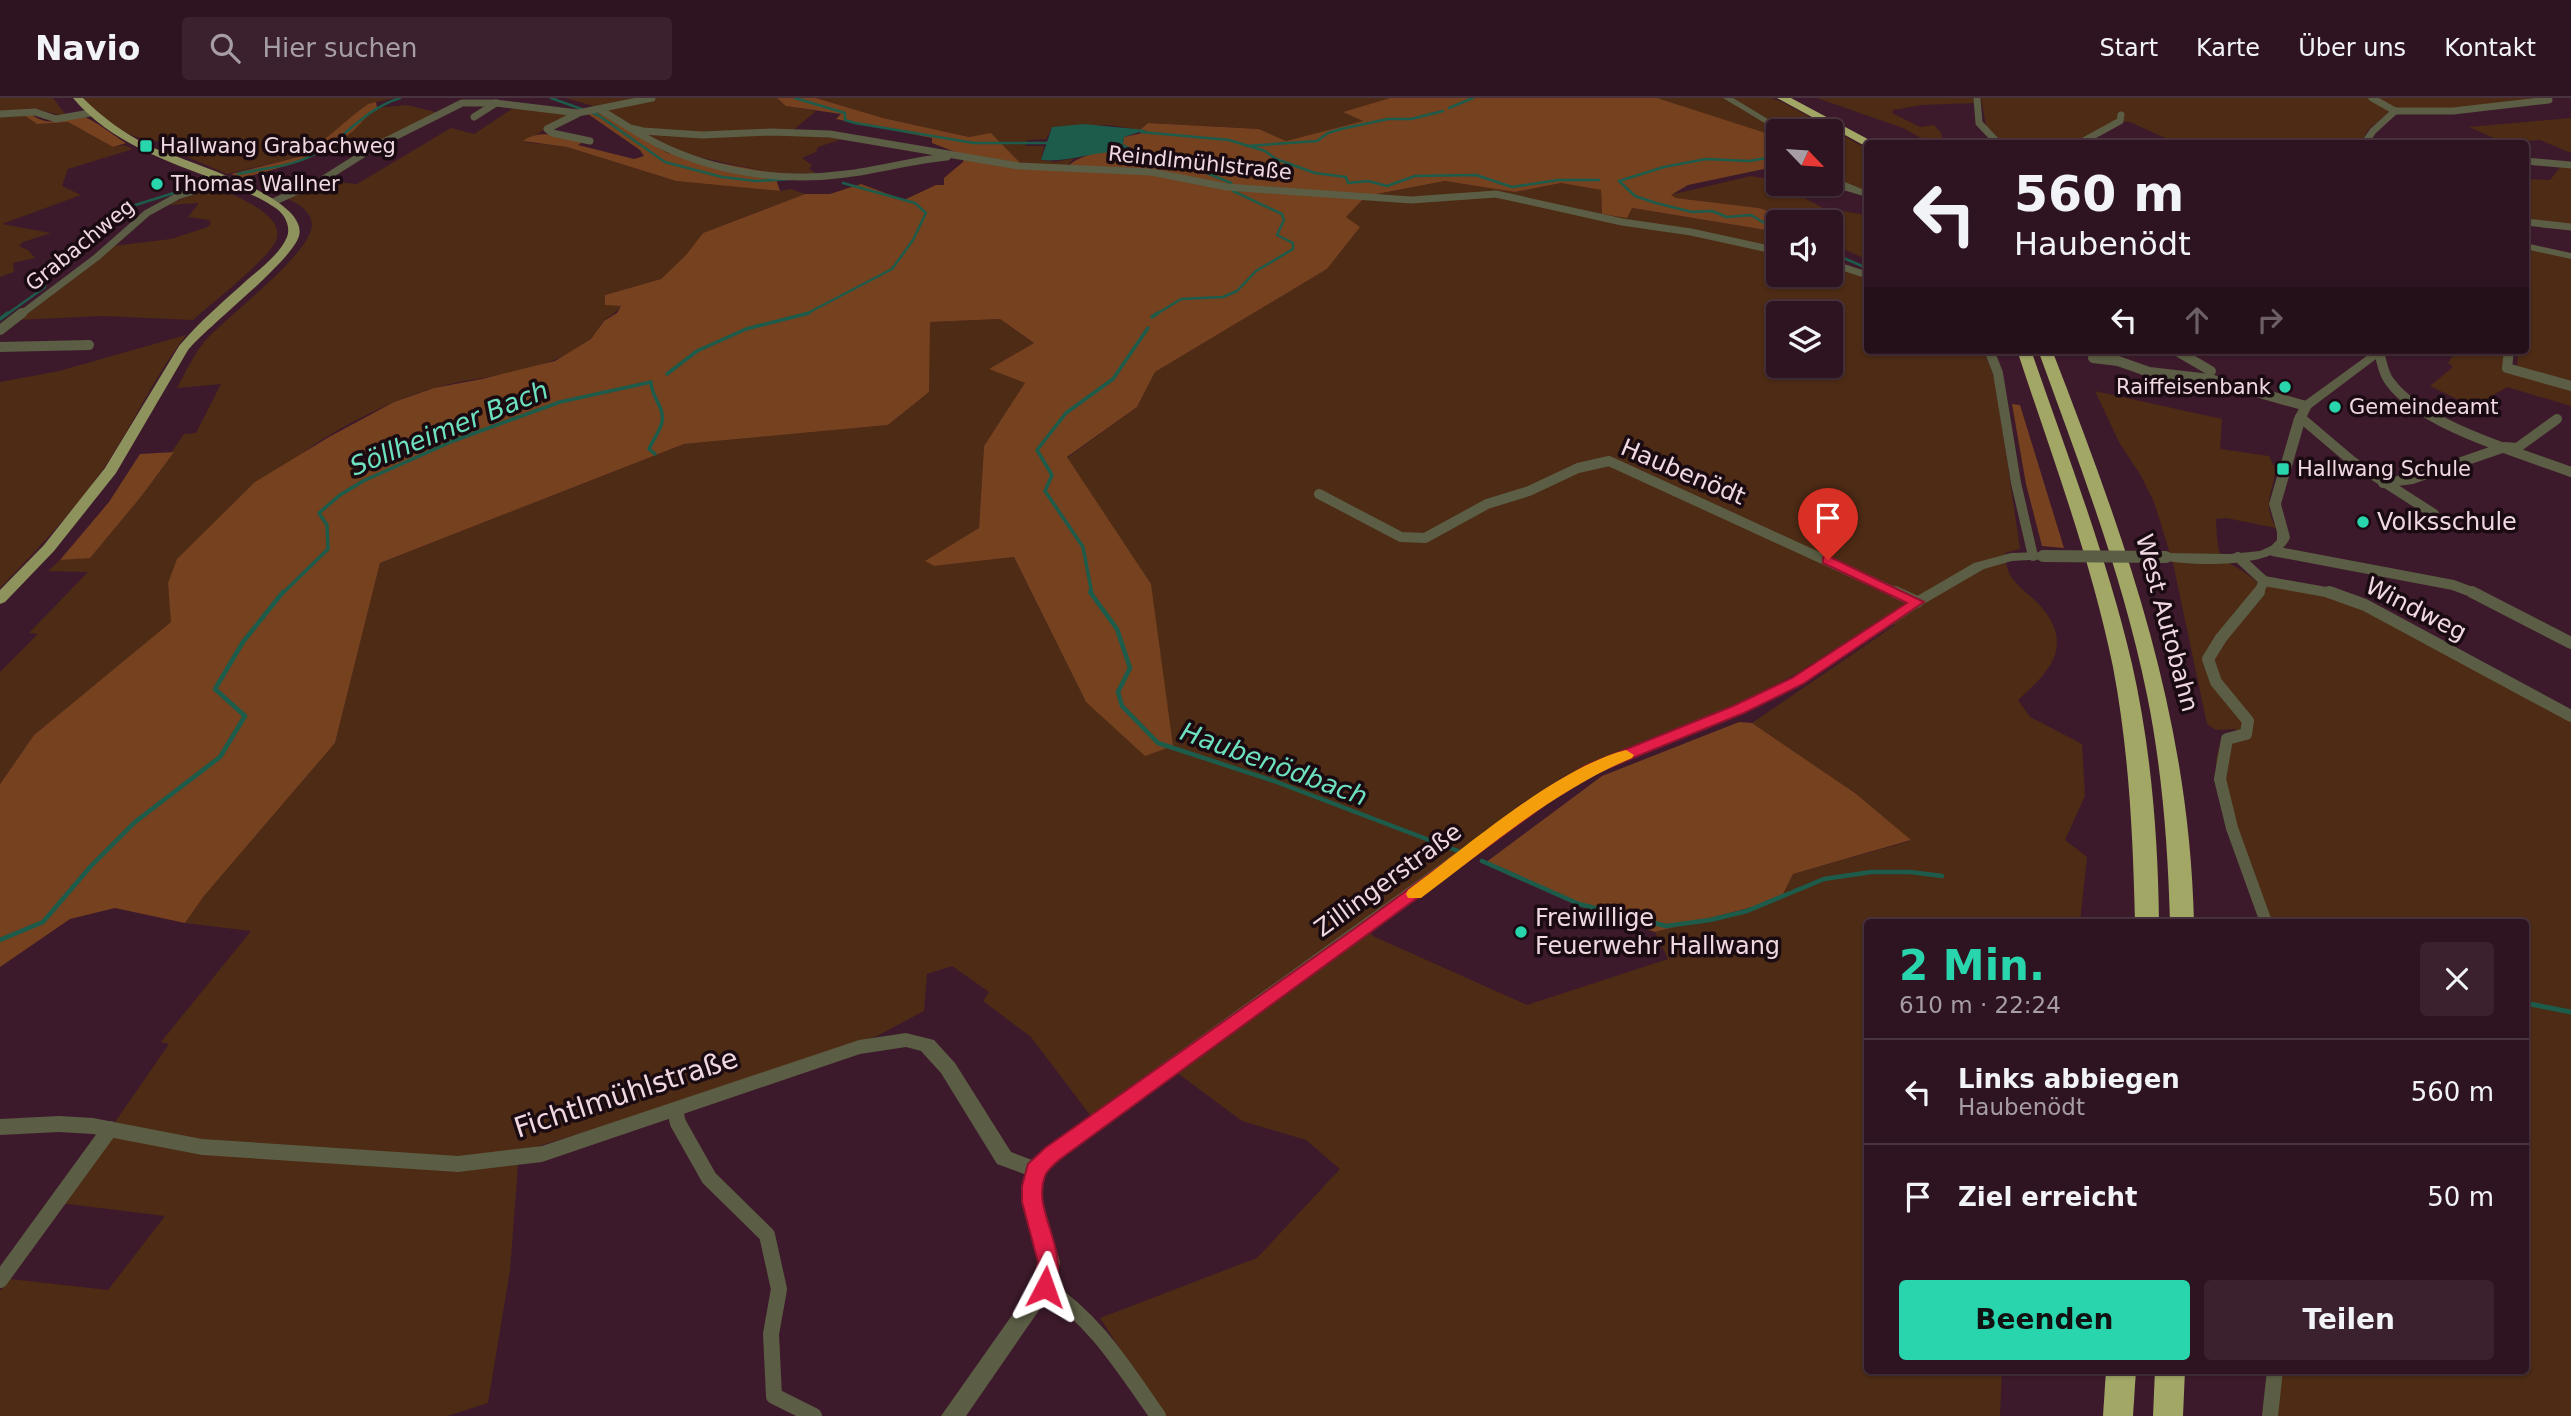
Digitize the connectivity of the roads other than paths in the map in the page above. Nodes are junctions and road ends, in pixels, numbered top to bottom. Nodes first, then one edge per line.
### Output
1 (78, 98) edge
2 (652, 98) edge
3 (1727, 98) edge
4 (1783, 98) edge
5 (1801, 98) edge
6 (1977, 98) edge
7 (2372, 98) edge
8 (463, 100) edge
9 (2549, 100) dead end
10 (496, 103) junction
11 (599, 111) junction
12 (2395, 111) junction
13 (90, 113) junction
14 (578, 113) junction
15 (0, 114) edge
16 (2121, 115) dead end
17 (474, 117) dead end
18 (1766, 121) edge
19 (630, 128) junction
20 (1864, 140) edge
21 (1882, 140) edge
22 (1995, 140) edge
23 (2085, 140) edge
24 (2367, 140) edge
25 (590, 141) dead end
26 (965, 156) junction
27 (2529, 161) edge
28 (2571, 165) edge
29 (225, 181) junction
30 (1843, 186) edge
31 (1231, 188) joint
32 (1864, 193) edge
33 (273, 202) junction
34 (2529, 222) edge
35 (2571, 227) edge
36 (2529, 247) edge
37 (1766, 248) edge
38 (2571, 256) edge
39 (1843, 267) edge
40 (1864, 274) edge
41 (0, 330) edge
42 (89, 345) dead end
43 (0, 347) edge
44 (1991, 354) edge
45 (2025, 354) edge
46 (2046, 354) edge
47 (2182, 354) edge
48 (2374, 354) edge
49 (2379, 354) edge
50 (2509, 354) edge
51 (2093, 358) dead end
52 (2211, 371) dead end
53 (2571, 386) edge
54 (2303, 411) junction
55 (2557, 419) dead end
56 (2505, 447) junction
57 (2571, 472) edge
58 (2383, 483) junction
59 (1319, 494) dead end
60 (2434, 514) dead end
61 (2273, 551) junction
62 (2038, 556) junction
63 (2238, 557) junction
64 (2264, 581) junction
65 (0, 599) edge
66 (1917, 602) junction
67 (2571, 643) edge
68 (2571, 716) edge
69 (2147, 919) edge
70 (2182, 919) edge
71 (2265, 919) edge
72 (675, 1111) junction
73 (0, 1127) edge
74 (110, 1129) junction
75 (1035, 1170) junction
76 (0, 1280) edge
77 (1045, 1287) junction
78 (2121, 1374) edge
79 (2170, 1374) edge
80 (2274, 1374) edge
81 (814, 1416) edge
82 (953, 1416) edge
83 (1157, 1416) edge
84 (2118, 1416) edge
85 (2168, 1416) edge
86 (2270, 1416) edge

1 - 13 main road
2 - 11 street
3 - 18 street
4 - 20 highway
5 - 21 highway
6 - 22 street
7 - 12 street
8 - 10 street
8 - 33 street
9 - 12 street
10 - 14 street
10 - 17 street
11 - 14 street
11 - 19 street, Reindlmühlstraße
12 - 24 street
13 - 15 street
13 - 29 main road
14 - 25 street
16 - 23 street
19 - 26 street, Reindlmühlstraße
19 - 26 street
26 - 31 street, Reindlmühlstraße
27 - 28 street
29 - 33 main road
29 - 41 street, Grabachweg
30 - 32 street
31 - 37 street, Reindlmühlstraße
33 - 65 main road
34 - 35 street
36 - 38 street
39 - 40 street
42 - 43 street
44 - 62 street
45 - 69 highway
46 - 70 highway, West Autobahn
47 - 52 street
48 - 54 street
49 - 56 street
50 - 53 street
51 - 54 street
54 - 58 street
54 - 61 street
55 - 56 street
56 - 57 street
56 - 58 street
58 - 60 street
59 - 66 street, Haubenödt
61 - 63 street, Zillingerstraße
61 - 67 street
62 - 63 street, Zillingerstraße, bridge
62 - 66 street, Zillingerstraße
63 - 64 street
64 - 68 street, Windweg
64 - 71 street
66 - 75 street, Zillingerstraße
72 - 74 street, Fichtlmühlstraße
72 - 75 street, Fichtlmühlstraße
72 - 81 street
73 - 74 street, Fichtlmühlstraße
74 - 76 street
75 - 77 street
77 - 82 street
77 - 83 street
78 - 84 highway
79 - 85 highway
80 - 86 street

